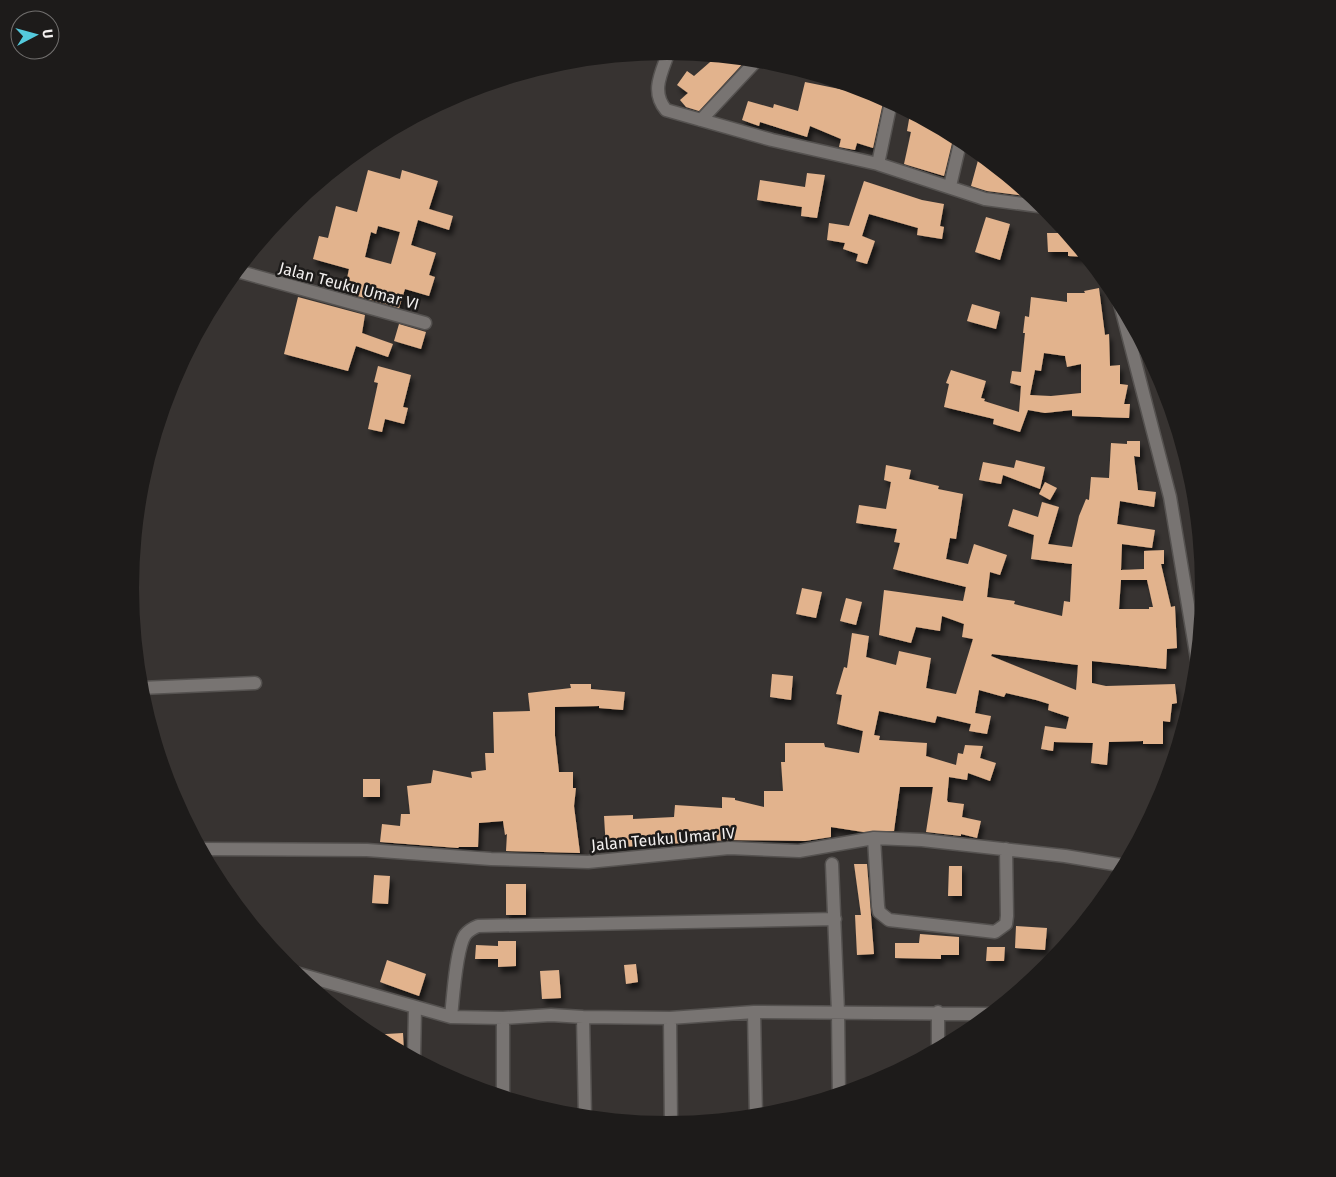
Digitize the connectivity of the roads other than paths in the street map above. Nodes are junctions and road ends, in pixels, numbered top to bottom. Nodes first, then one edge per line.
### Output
1 (667, 60) edge
2 (750, 67) edge
3 (890, 109) edge
4 (701, 120) junction
5 (958, 147) edge
6 (878, 164) junction
7 (950, 186) junction
8 (1031, 205) edge
9 (245, 273) edge
10 (1125, 322) edge
11 (425, 324) dead end
12 (1194, 639) edge
13 (254, 683) dead end
14 (149, 688) edge
15 (874, 838) junction
16 (208, 849) edge
17 (1006, 849) junction
18 (832, 864) dead end
19 (1118, 865) edge
20 (835, 919) junction
21 (311, 978) edge
22 (415, 1008) junction
23 (754, 1012) junction
24 (838, 1012) junction
25 (938, 1012) junction
26 (982, 1014) edge
27 (451, 1017) junction
28 (583, 1017) junction
29 (503, 1018) junction
30 (670, 1018) junction
31 (938, 1042) edge
32 (414, 1051) edge
33 (839, 1089) edge
34 (503, 1091) edge
35 (756, 1109) edge
36 (585, 1110) edge
37 (671, 1117) edge

1 - 4 street
2 - 4 street
3 - 6 street
4 - 6 street
5 - 7 street
6 - 7 street
7 - 8 street
9 - 11 street, Jalan Teuku Umar VI
10 - 12 street
13 - 14 street
15 - 16 street, Jalan Teuku Umar IV
15 - 17 street, Jalan Teuku Umar IV
15 - 17 street
17 - 19 street, Jalan Teuku Umar IV
18 - 20 street
20 - 24 street
20 - 27 street
21 - 22 street
22 - 27 street
22 - 32 street
23 - 24 street
23 - 30 street
23 - 35 street
24 - 25 street
24 - 33 street
25 - 26 street
25 - 31 street
27 - 29 street
28 - 29 street
28 - 30 street
28 - 36 street
29 - 34 street
30 - 37 street

